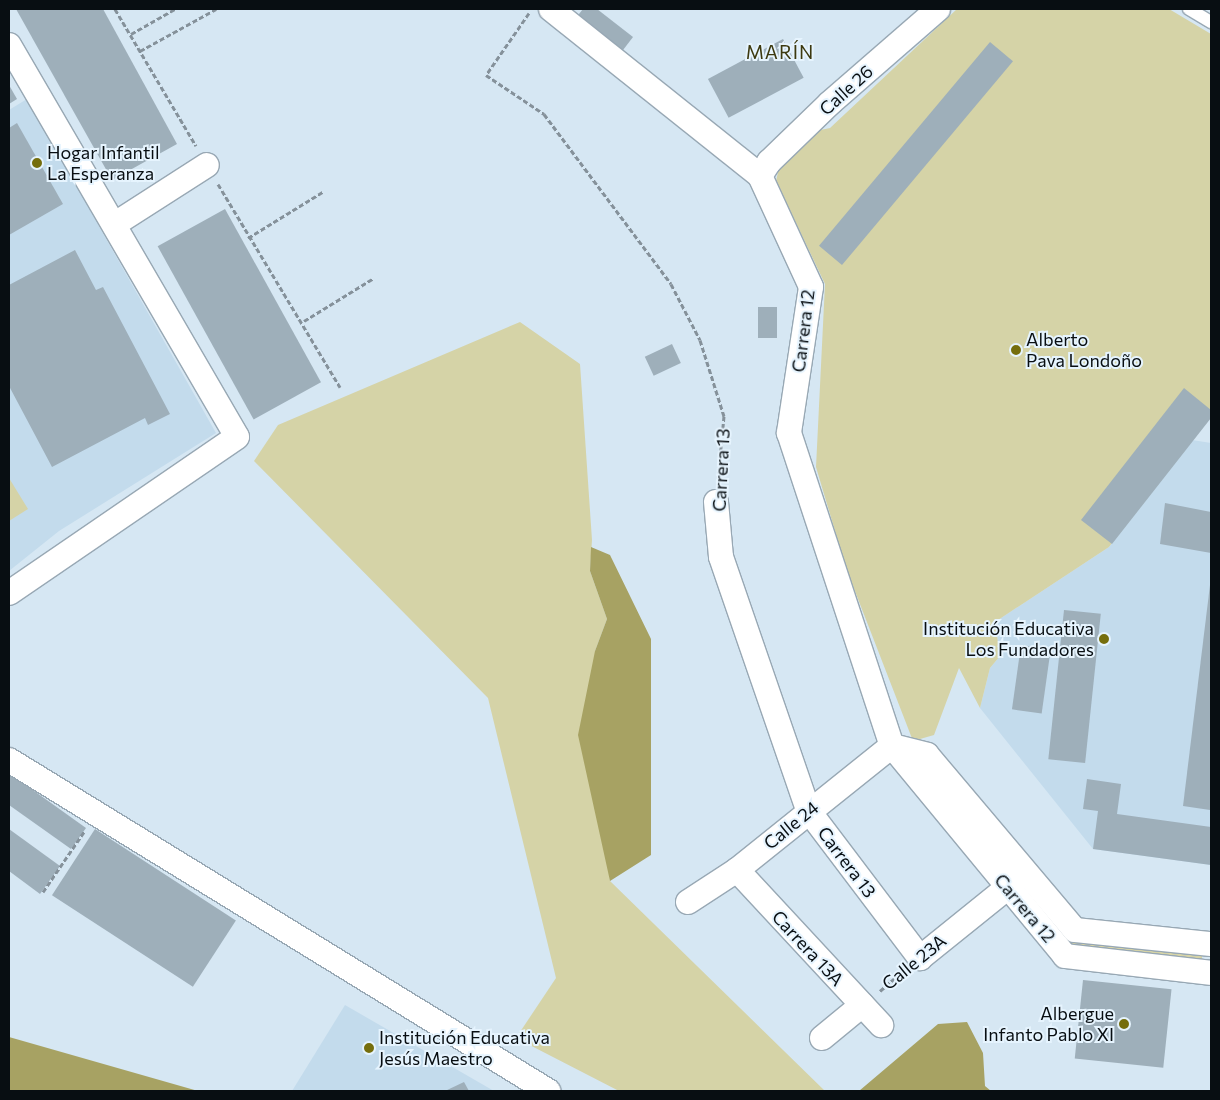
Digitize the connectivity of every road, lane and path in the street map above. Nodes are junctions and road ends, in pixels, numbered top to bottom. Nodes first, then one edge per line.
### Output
1 (115, 9) edge
2 (175, 9) edge
3 (216, 9) edge
4 (532, 9) edge
5 (551, 9) edge
6 (938, 9) edge
7 (1189, 9) edge
8 (1211, 22) edge
9 (130, 34) junction
10 (9, 45) edge
11 (140, 51) junction
12 (207, 165) junction
13 (760, 176) junction
14 (324, 191) dead end
15 (115, 224) junction
16 (248, 238) junction
17 (374, 278) dead end
18 (304, 321) junction
19 (340, 387) dead end
20 (716, 502) joint
21 (9, 593) edge
22 (892, 746) junction
23 (9, 760) edge
24 (808, 810) junction
25 (96, 815) junction
26 (737, 870) junction
27 (1008, 887) junction
28 (43, 892) dead end
29 (688, 902) dead end
30 (1211, 944) edge
31 (920, 958) junction
32 (1211, 973) edge
33 (862, 1005) junction
34 (881, 1025) dead end
35 (822, 1038) dead end
36 (548, 1091) edge

1 - 9 path
2 - 9 path
3 - 11 path
4 - 20 path, Carrera 13
5 - 13 street, Carrera 12
6 - 13 street, Calle 26
7 - 8 lane
9 - 11 path
10 - 15 street
11 - 12 path
12 - 15 street
12 - 16 path
13 - 22 street, Carrera 12
14 - 16 path
15 - 21 street
16 - 18 path
17 - 18 path
18 - 19 path
20 - 24 street, Carrera 13
22 - 24 street, Calle 24
22 - 27 street, Carrera 12
22 - 30 street, Carrera 12
23 - 25 street
24 - 26 street, Calle 24
24 - 31 street, Carrera 13
25 - 28 path
25 - 36 street
26 - 29 street, Calle 24
26 - 33 street, Carrera 13A
27 - 31 street, Calle 23A
27 - 32 street, Carrera 12
31 - 33 path, Calle 23A
33 - 34 street, Carrera 13A
33 - 35 street

